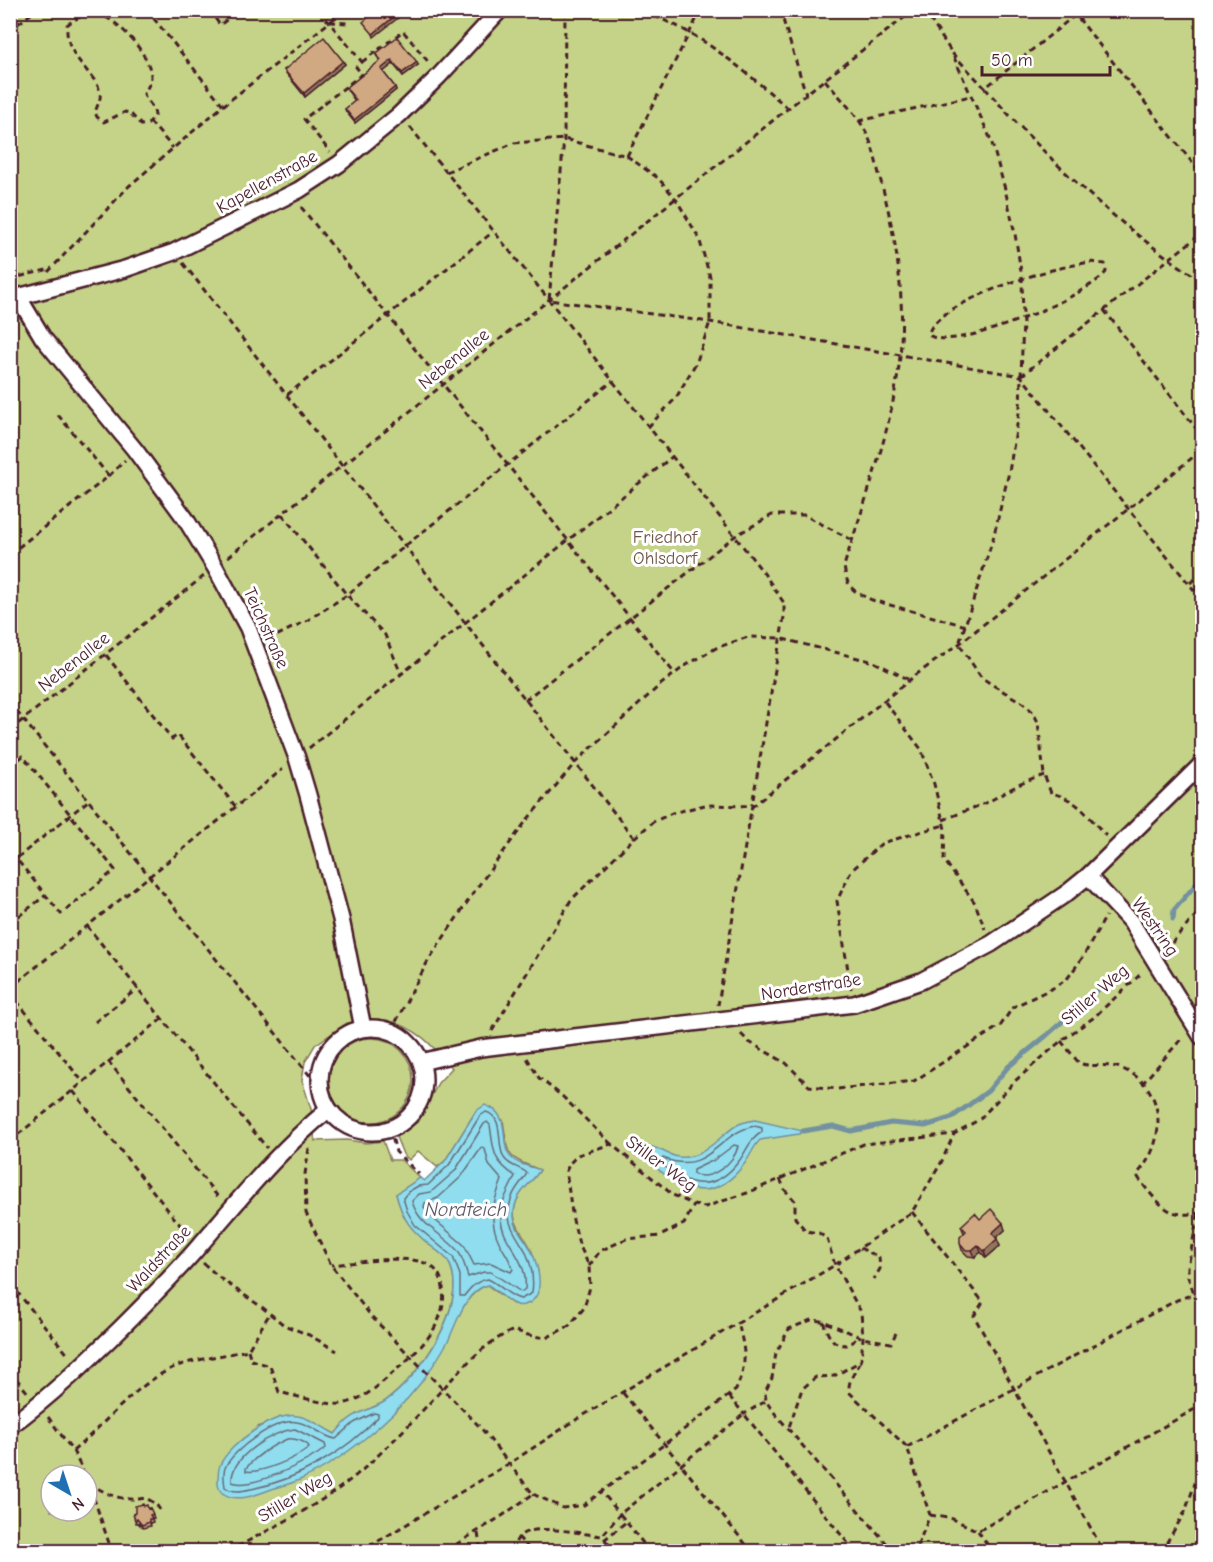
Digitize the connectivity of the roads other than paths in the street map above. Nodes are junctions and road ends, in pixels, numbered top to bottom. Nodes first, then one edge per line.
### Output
1 (500, 10) edge
2 (15, 299) edge
3 (10, 313) edge
4 (1203, 764) edge
5 (1088, 876) junction
6 (363, 1028) junction
7 (1199, 1031) edge
8 (421, 1062) junction
9 (328, 1110) junction
10 (10, 1426) edge

1 - 2 street, Kapellenstraße
2 - 3 street
2 - 6 street, Teichstraße
4 - 5 street, Norderstraße
5 - 7 street, Westring
5 - 8 street, Norderstraße
6 - 8 street
6 - 9 street
8 - 9 street
9 - 10 street, Waldstraße

